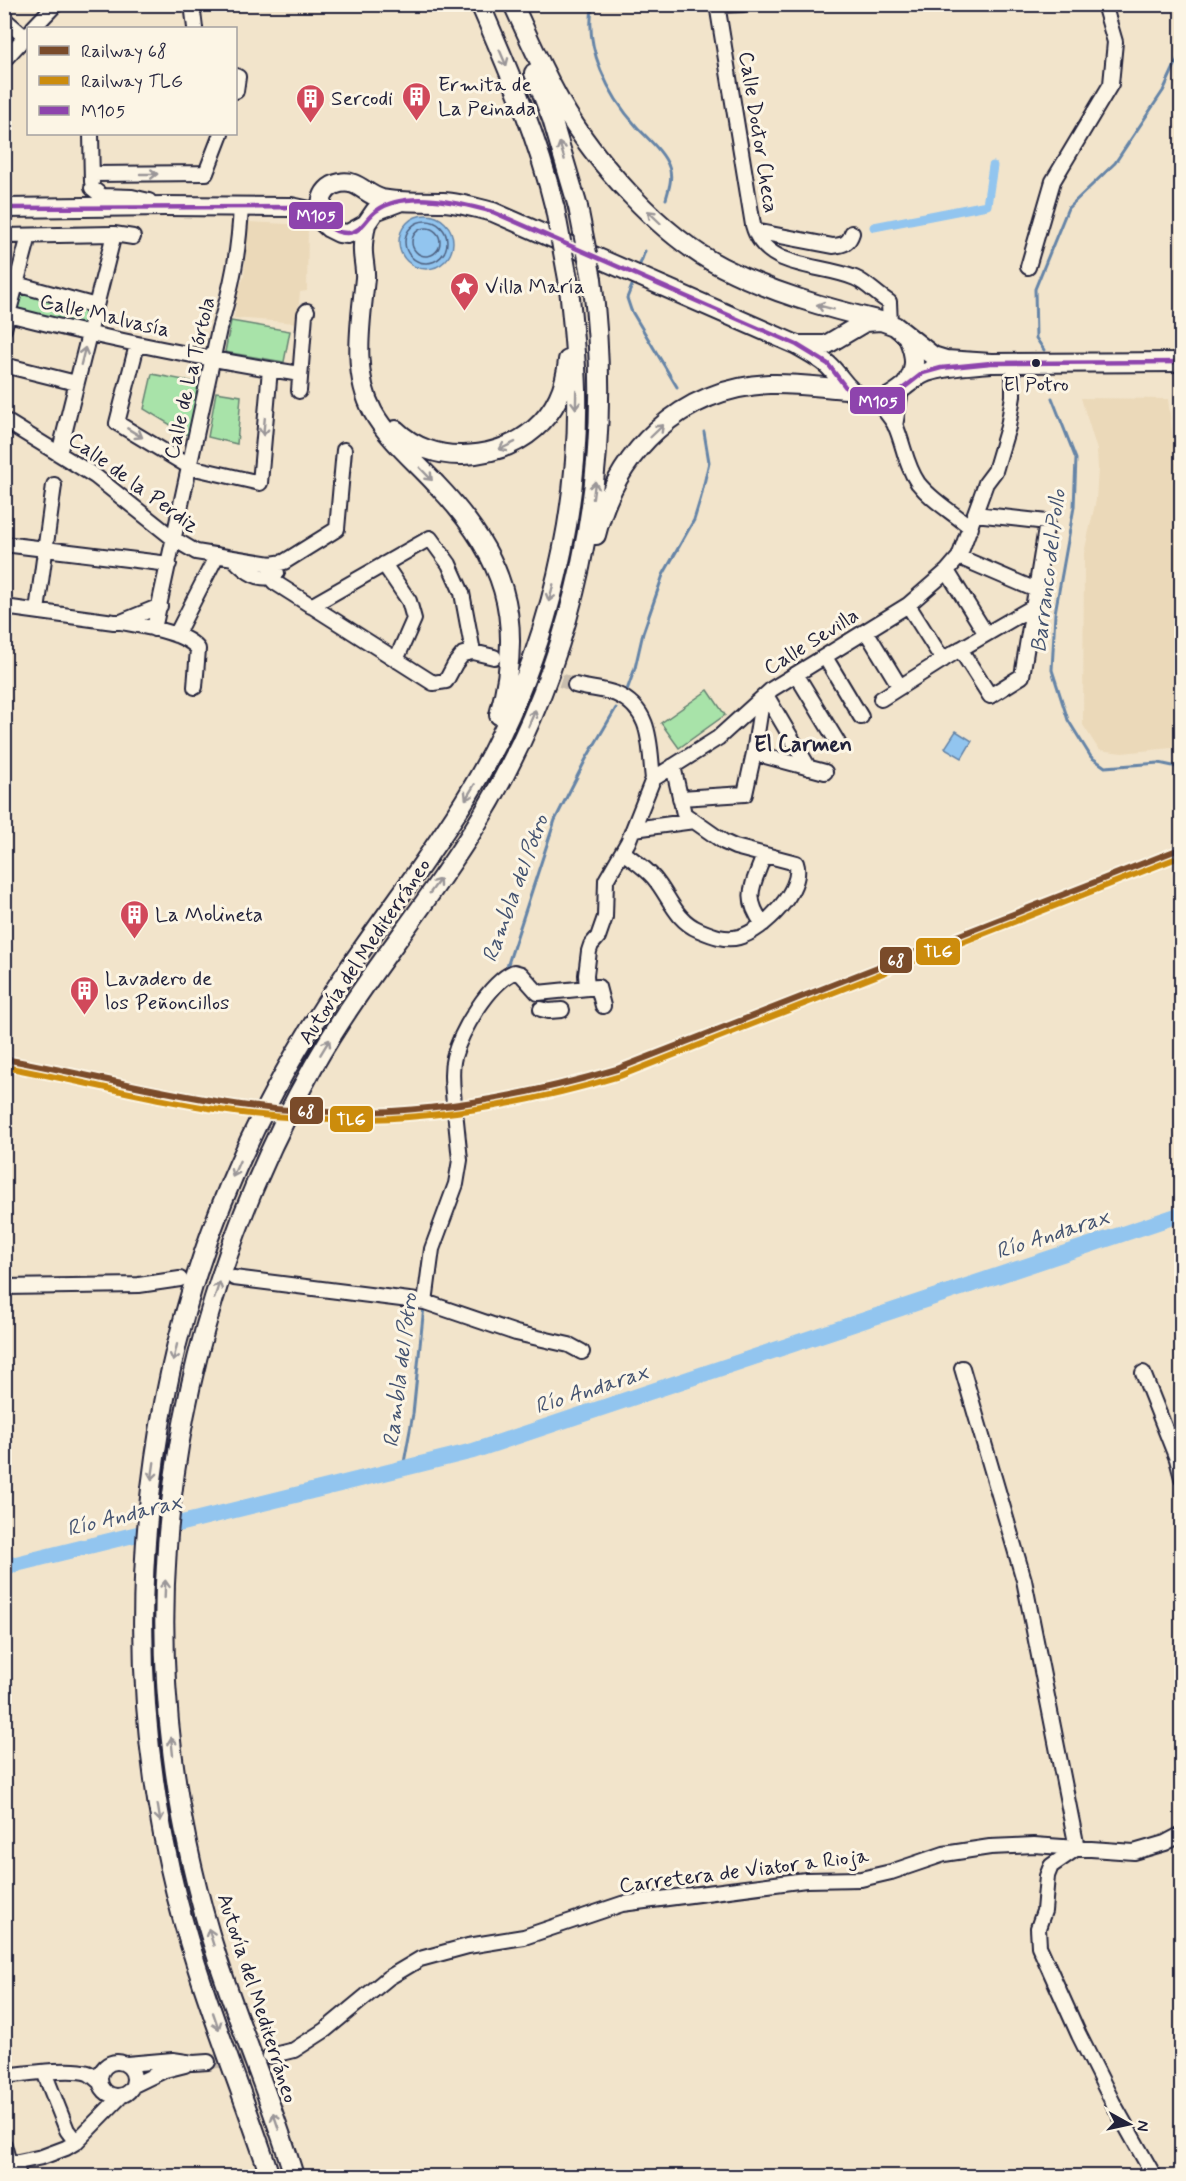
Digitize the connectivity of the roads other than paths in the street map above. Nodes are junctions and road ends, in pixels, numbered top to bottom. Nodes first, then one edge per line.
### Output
1 (56, 4) edge
2 (192, 4) edge
3 (480, 4) edge
4 (504, 4) edge
5 (513, 4) edge
6 (744, 4) edge
7 (1104, 4) edge
8 (718, 5) edge
9 (4, 19) edge
10 (35, 27) edge
11 (195, 27) edge
12 (27, 32) edge
13 (27, 35) edge
14 (4, 60) edge
15 (91, 135) edge
16 (221, 135) edge
17 (92, 190) junction
18 (364, 191) junction
19 (327, 192) junction
20 (404, 201) junction
21 (241, 206) junction
22 (280, 206) junction
23 (4, 208) edge
24 (368, 220) junction
25 (334, 230) junction
26 (754, 231) junction
27 (852, 233) dead end
28 (114, 234) junction
29 (4, 236) edge
30 (29, 236) junction
31 (133, 237) dead end
32 (1028, 267) dead end
33 (16, 284) junction
34 (363, 287) junction
35 (96, 306) junction
36 (572, 308) junction
37 (308, 311) dead end
38 (8, 314) junction
39 (886, 323) junction
40 (4, 329) edge
41 (88, 335) junction
42 (842, 337) junction
43 (908, 338) junction
44 (137, 345) junction
45 (797, 345) junction
46 (213, 360) junction
47 (1182, 362) edge
48 (991, 363) junction
49 (4, 365) edge
50 (270, 369) junction
51 (300, 374) junction
52 (1013, 376) dead end
53 (76, 383) junction
54 (843, 383) junction
55 (902, 390) junction
56 (299, 391) dead end
57 (366, 394) junction
58 (877, 401) junction
59 (4, 420) edge
60 (895, 426) junction
61 (344, 450) dead end
62 (59, 454) junction
63 (190, 467) junction
64 (54, 485) dead end
65 (975, 514) junction
66 (970, 528) junction
67 (174, 539) junction
68 (4, 544) edge
69 (45, 549) junction
70 (217, 555) junction
71 (959, 557) junction
72 (234, 559) junction
73 (284, 562) junction
74 (169, 564) junction
75 (384, 564) junction
76 (947, 571) junction
77 (270, 577) junction
78 (1036, 590) junction
79 (575, 593) junction
80 (908, 605) junction
81 (160, 606) junction
82 (311, 606) junction
83 (4, 607) edge
84 (1033, 607) junction
85 (37, 611) junction
86 (121, 622) junction
87 (154, 629) junction
88 (866, 631) junction
89 (986, 634) junction
90 (176, 635) junction
91 (960, 649) junction
92 (473, 652) junction
93 (494, 657) tunnel mouth
94 (825, 657) junction
95 (396, 660) junction
96 (943, 660) junction
97 (796, 675) junction
98 (575, 685) tunnel mouth
99 (195, 687) dead end
100 (900, 687) junction
101 (764, 698) junction
102 (881, 699) dead end
103 (861, 717) dead end
104 (838, 743) dead end
105 (754, 753) junction
106 (488, 761) junction
107 (673, 766) junction
108 (809, 768) junction
109 (825, 772) dead end
110 (653, 779) junction
111 (680, 798) junction
112 (694, 821) junction
113 (634, 829) junction
114 (623, 852) junction
115 (764, 855) junction
116 (762, 924) junction
117 (587, 988) junction
118 (549, 992) junction
119 (603, 1006) dead end
120 (551, 1010) dead end
121 (234, 1278) dead end
122 (180, 1279) dead end
123 (4, 1287) edge
124 (426, 1302) junction
125 (582, 1352) dead end
126 (963, 1368) dead end
127 (1143, 1373) dead end
128 (1182, 1478) edge
129 (1182, 1834) edge
130 (1077, 1848) junction
131 (270, 2056) tunnel mouth
132 (208, 2062) tunnel mouth
133 (193, 2063) junction
134 (127, 2064) junction
135 (105, 2066) junction
136 (47, 2072) junction
137 (4, 2076) edge
138 (134, 2085) junction
139 (102, 2087) junction
140 (121, 2096) junction
141 (108, 2108) junction
142 (76, 2142) junction
143 (4, 2145) edge
144 (10, 2163) edge
145 (19, 2176) edge
146 (270, 2176) edge
147 (294, 2176) edge
148 (1154, 2176) edge

1 - 10 street
2 - 11 street
3 -> 36 highway, Autovía del Mediterráneo, bridge
79 -> 4 highway, Autovía del Mediterráneo, bridge
39 -> 5 highway
6 - 8 street
7 - 32 street
8 - 26 street, Calle Doctor Checa
9 - 12 street
13 - 14 street
15 - 17 street
17 -> 16 street
17 - 21 highway
17 - 23 highway
18 - 19 highway
18 - 20 highway
18 - 24 highway
19 - 22 highway
19 - 25 highway
20 - 24 highway
20 - 45 highway
21 - 22 highway
21 - 46 street, Calle de La Tórtola
22 - 25 highway
24 - 25 highway
24 - 34 highway
25 - 34 highway
26 - 27 street
26 - 39 street, Calle Doctor Checa
28 - 30 street
28 - 31 street
28 - 35 street
29 - 30 street
30 - 33 street
33 - 35 street
33 - 38 street
34 - 57 highway
35 - 41 street
36 -> 57 highway
36 -> 106 highway, Autovía del Mediterráneo
37 - 51 street
38 - 40 street
38 - 41 street, Calle Malvasía
39 - 42 highway
39 - 43 highway
41 - 44 street, Calle Malvasía
53 -> 41 street
42 - 45 highway
42 - 54 highway
43 - 48 highway
43 - 55 highway
44 - 46 street, Calle Malvasía
44 -> 63 street
45 - 54 highway
46 - 50 street, Calle Malvasía
46 - 63 street, Calle de La Tórtola
47 - 48 highway
48 - 55 highway
49 - 53 street
50 - 51 street, Calle Malvasía
50 -> 63 street
51 - 56 street
52 - 65 street, Calle Sevilla
53 - 62 street
54 - 58 highway
79 -> 54 highway
55 - 58 highway
55 - 60 street
57 -> 106 highway
58 - 60 street
59 - 62 street, Calle de la Perdiz
60 - 66 street
61 - 73 street
62 - 67 street, Calle de la Perdiz
63 - 67 street, Calle de La Tórtola
64 - 69 street
65 - 66 street, Calle Sevilla
65 - 78 street
66 - 71 street, Calle Sevilla
67 - 70 street, Calle de la Perdiz
67 - 74 street, Calle de La Tórtola
68 - 69 street
69 - 74 street
69 - 85 street
70 - 72 street, Calle de la Perdiz
70 - 90 street
71 - 76 street, Calle Sevilla
71 - 78 street
72 - 73 street, Calle de la Perdiz
72 - 77 street
73 - 77 street
74 - 81 street, Calle de La Tórtola
75 - 82 street
75 - 92 street
75 - 95 street
76 - 80 street, Calle Sevilla
76 - 89 street
77 - 82 street
78 - 84 street
147 -> 79 highway, Autovía del Mediterráneo
80 - 88 street, Calle Sevilla
80 - 96 street
81 - 86 street
81 - 87 street, Calle de La Tórtola
82 - 95 street
83 - 85 street
84 - 89 street
84 - 91 street
85 - 86 street
86 - 87 street
87 - 90 street
88 - 94 street, Calle Sevilla
88 - 100 street
89 - 91 street
90 - 99 street
91 - 96 street
92 - 93 street
92 - 95 street
94 - 97 street, Calle Sevilla
94 - 103 street
96 - 100 street
97 - 101 street, Calle Sevilla
97 - 104 street
98 - 110 street
100 - 102 street
101 - 105 street
101 - 107 street, Calle Sevilla
101 - 108 street
105 - 108 street
105 - 111 street
106 -> 146 highway, Autovía del Mediterráneo
107 - 110 street, Calle Sevilla
107 - 111 street
108 - 109 street
110 - 113 street
111 - 112 street
112 - 113 street
112 - 115 street
113 - 114 street
114 - 116 street
114 - 117 street
115 - 116 street
115 - 116 street
117 - 118 street
117 - 119 street
118 - 120 street
118 - 124 street
121 - 124 street
122 - 123 street
124 - 125 street
126 - 130 street
127 - 128 street
129 - 130 street, Carretera de Viator a Rioja
130 - 131 street, Carretera de Viator a Rioja
130 - 148 street
132 - 133 street
133 - 134 street
133 - 138 street
134 - 135 street
134 - 138 street
135 - 136 street
135 - 139 street
136 - 137 street
136 - 139 street
136 - 142 street
138 - 140 street
139 - 140 street
139 - 141 street
140 - 141 street
141 - 142 street
142 - 144 street
143 - 144 street
144 - 145 street

